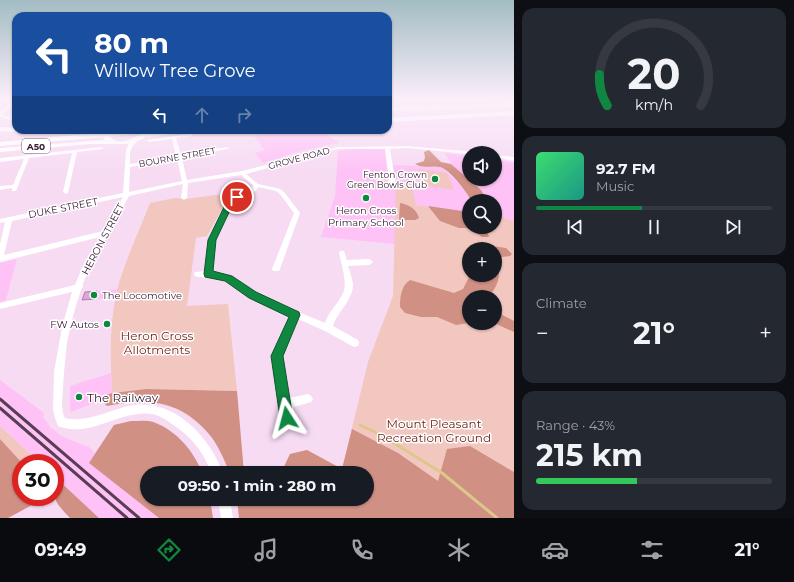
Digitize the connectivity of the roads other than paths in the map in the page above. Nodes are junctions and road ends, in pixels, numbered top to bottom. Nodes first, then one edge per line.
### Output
1 (0, 130) edge
2 (12, 130) edge
3 (67, 134) edge
4 (87, 134) edge
5 (105, 134) edge
6 (177, 134) edge
7 (188, 134) edge
8 (146, 136) edge
9 (174, 138) junction
10 (0, 139) edge
11 (116, 142) junction
12 (387, 147) junction
13 (101, 148) dead end
14 (227, 148) dead end
15 (0, 150) edge
16 (128, 150) junction
17 (75, 151) junction
18 (462, 152) edge
19 (27, 157) junction
20 (178, 157) junction
21 (502, 157) edge
22 (514, 159) edge
23 (0, 160) edge
24 (127, 166) junction
25 (242, 173) junction
26 (185, 181) junction
27 (256, 185) junction
28 (393, 186) dead end
29 (0, 188) edge
30 (66, 192) dead end
31 (126, 196) junction
32 (184, 198) dead end
33 (9, 219) junction
34 (0, 221) edge
35 (105, 233) junction
36 (342, 253) dead end
37 (0, 259) edge
38 (369, 262) dead end
39 (345, 263) junction
40 (276, 269) dead end
41 (198, 274) dead end
42 (208, 274) junction
43 (79, 287) junction
44 (0, 306) edge
45 (295, 315) junction
46 (328, 328) junction
47 (355, 343) dead end
48 (308, 399) dead end
49 (285, 404) junction
50 (287, 418) dead end
51 (214, 466) edge
52 (225, 506) edge
53 (227, 518) edge

1 - 2 main road, A50
3 - 10 highway, A50
4 - 10 highway, A50
5 - 11 main road
6 - 8 highway, A50
7 - 9 street
8 - 9 street
8 - 11 main road, A50
8 - 16 street
9 - 20 street
11 - 15 main road, A50
11 - 16 street
12 - 18 street, GROVE ROAD
12 - 25 street, GROVE ROAD
12 - 28 street
13 - 17 street
14 - 20 street, BOURNE STREET
16 - 24 street
17 - 19 street
17 - 30 street
19 - 23 street
19 - 29 street
20 - 24 street, BOURNE STREET
20 - 26 street
21 - 22 street
24 - 31 street
25 - 26 street, GROVE ROAD
25 - 27 street
26 - 31 street, GROVE ROAD
26 - 32 street
27 - 40 street
27 - 42 street
31 - 33 street, DUKE STREET
31 - 35 street, HERON STREET
33 - 34 street, DUKE STREET
33 - 37 street
35 - 37 street
35 - 43 street, HERON STREET
36 - 39 street
38 - 39 street
39 - 46 street
41 - 42 street
42 - 45 street
43 - 44 street
43 - 51 street, HERON STREET
45 - 46 street
45 - 49 street
46 - 47 street
48 - 49 street
49 - 50 street
52 - 53 street

